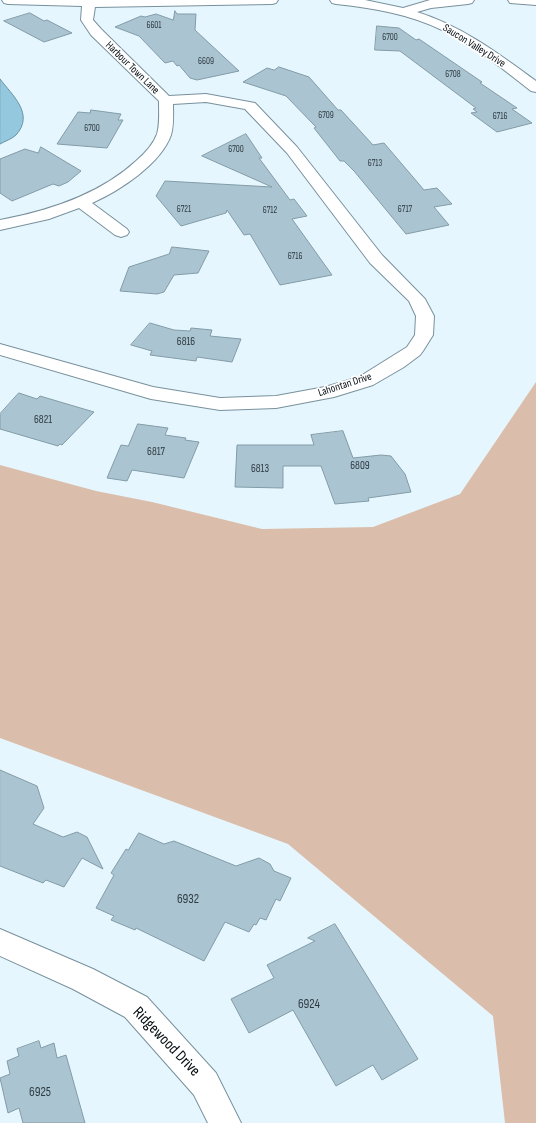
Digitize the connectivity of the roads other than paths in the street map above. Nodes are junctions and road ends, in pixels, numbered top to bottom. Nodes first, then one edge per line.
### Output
1 (8, 0) edge
2 (272, 0) edge
3 (336, 0) edge
4 (468, 0) edge
5 (514, 0) edge
6 (536, 1) edge
7 (90, 3) junction
8 (402, 12) junction
9 (536, 88) edge
10 (166, 100) junction
11 (82, 203) junction
12 (0, 225) edge
13 (121, 232) dead end
14 (0, 349) edge
15 (0, 942) edge
16 (225, 1123) edge

1 - 7 street
2 - 7 street
3 - 8 street, Saucon Valley Drive
4 - 8 street
5 - 6 street
7 - 10 street, Harbour Town Lane
8 - 9 street, Saucon Valley Drive
10 - 11 street, Harbour Town Lane
10 - 14 street, Lahontan Drive
11 - 12 street, Harbour Town Lane
11 - 13 street
15 - 16 street, Ridgewood Drive

